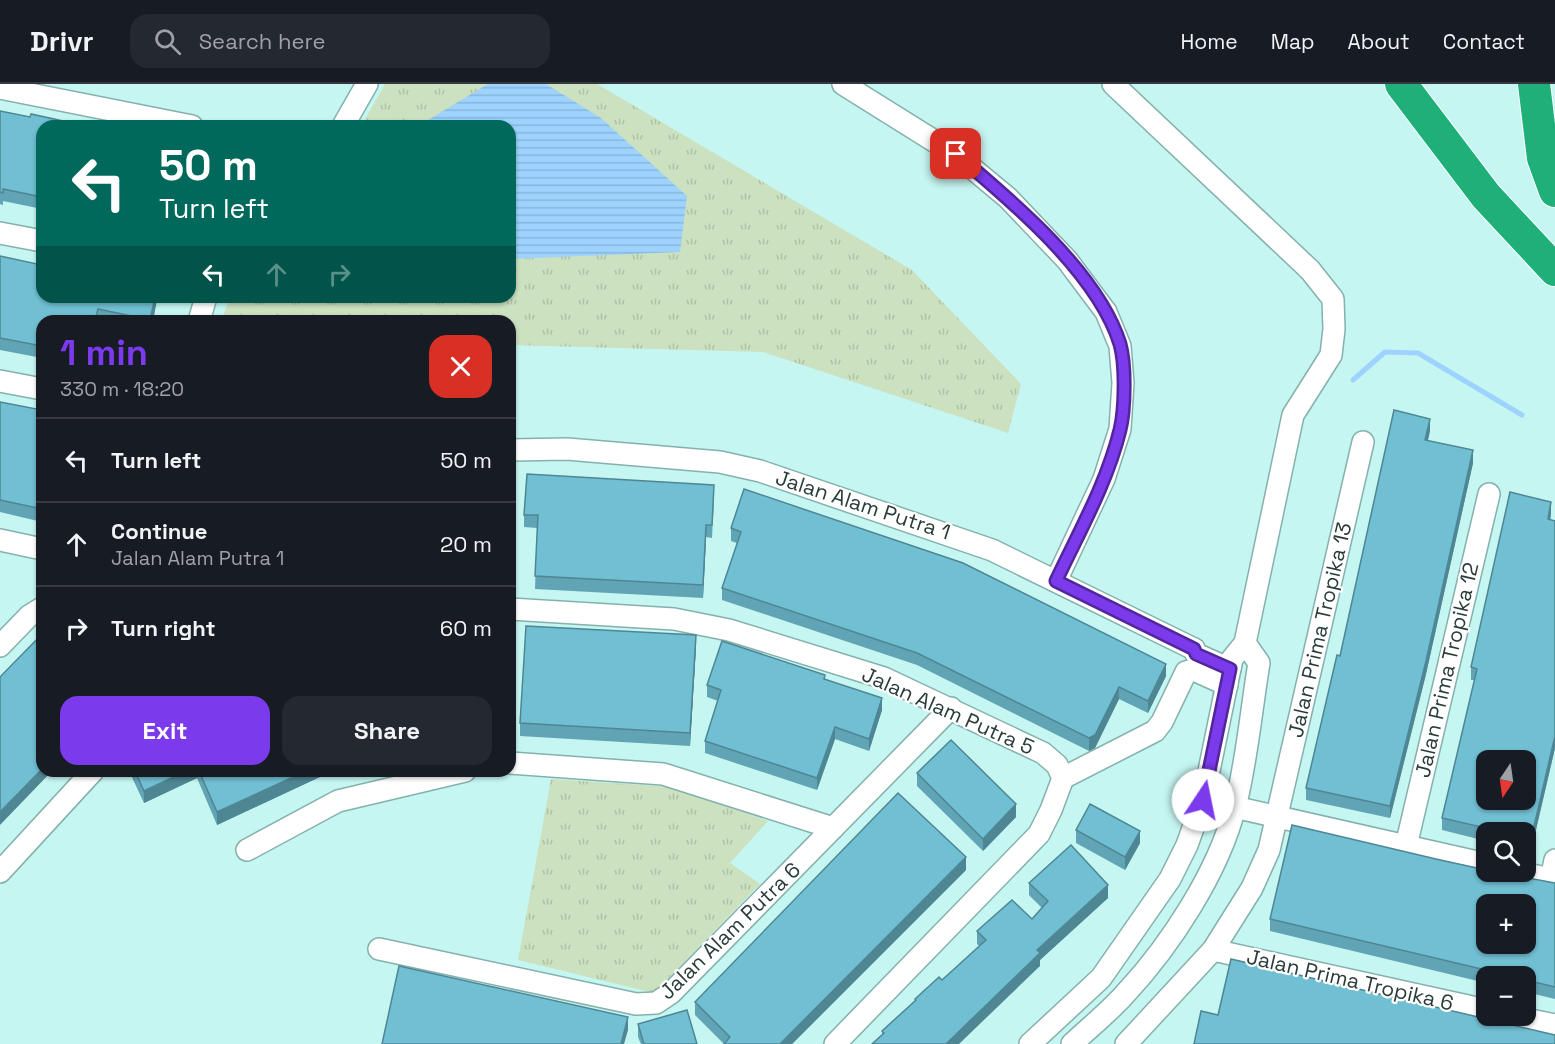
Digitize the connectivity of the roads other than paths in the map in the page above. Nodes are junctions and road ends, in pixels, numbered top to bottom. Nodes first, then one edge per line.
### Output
1 (367, 84) edge
2 (843, 84) edge
3 (1113, 84) edge
4 (1401, 84) edge
5 (1534, 84) edge
6 (0, 88) edge
7 (162, 120) edge
8 (347, 120) edge
9 (1555, 191) edge
10 (0, 233) edge
11 (36, 240) edge
12 (1555, 270) edge
13 (0, 381) edge
14 (36, 388) edge
15 (1363, 442) dead end
16 (516, 450) edge
17 (1489, 494) dead end
18 (0, 540) edge
19 (36, 548) edge
20 (1056, 581) junction
21 (516, 609) edge
22 (36, 612) edge
23 (0, 646) edge
24 (1233, 664) junction
25 (951, 708) junction
26 (516, 763) edge
27 (87, 777) edge
28 (440, 777) edge
29 (1063, 778) junction
30 (1203, 800) junction
31 (1235, 808) junction
32 (1278, 817) junction
33 (833, 828) junction
34 (1406, 846) junction
35 (247, 850) dead end
36 (1476, 862) edge
37 (0, 872) edge
38 (1536, 872) edge
39 (1554, 873) edge
40 (379, 949) dead end
41 (1213, 950) junction
42 (1476, 1008) edge
43 (1536, 1022) edge
44 (1555, 1026) edge
45 (835, 1044) edge
46 (1030, 1044) edge
47 (1072, 1044) edge
48 (1126, 1044) edge

1 - 8 street
2 - 20 street
3 - 24 street
4 - 12 highway
5 - 9 highway
6 - 7 street
10 - 11 street
13 - 14 street
15 - 32 street, Jalan Prima Tropika 13
16 - 20 street, Jalan Alam Putra 1
17 - 34 street, Jalan Prima Tropika 12
18 - 19 street
20 - 24 street, Jalan Alam Putra 1
21 - 25 street, Jalan Alam Putra 5
22 - 23 street
24 - 29 street
24 - 30 street
24 - 31 street
25 - 29 street, Jalan Alam Putra 5
25 - 33 street, Jalan Alam Putra 6
26 - 33 street
27 - 37 street
28 - 35 street
29 - 45 street
30 - 31 street
30 - 46 street
31 - 32 street
31 - 47 street
32 - 34 street
32 - 41 street, Jalan Prima Tropika 13
33 - 40 street, Jalan Alam Putra 6
34 - 36 street
38 - 39 street
41 - 42 street, Jalan Prima Tropika 6
41 - 48 street, Jalan Prima Tropika 13
43 - 44 street

